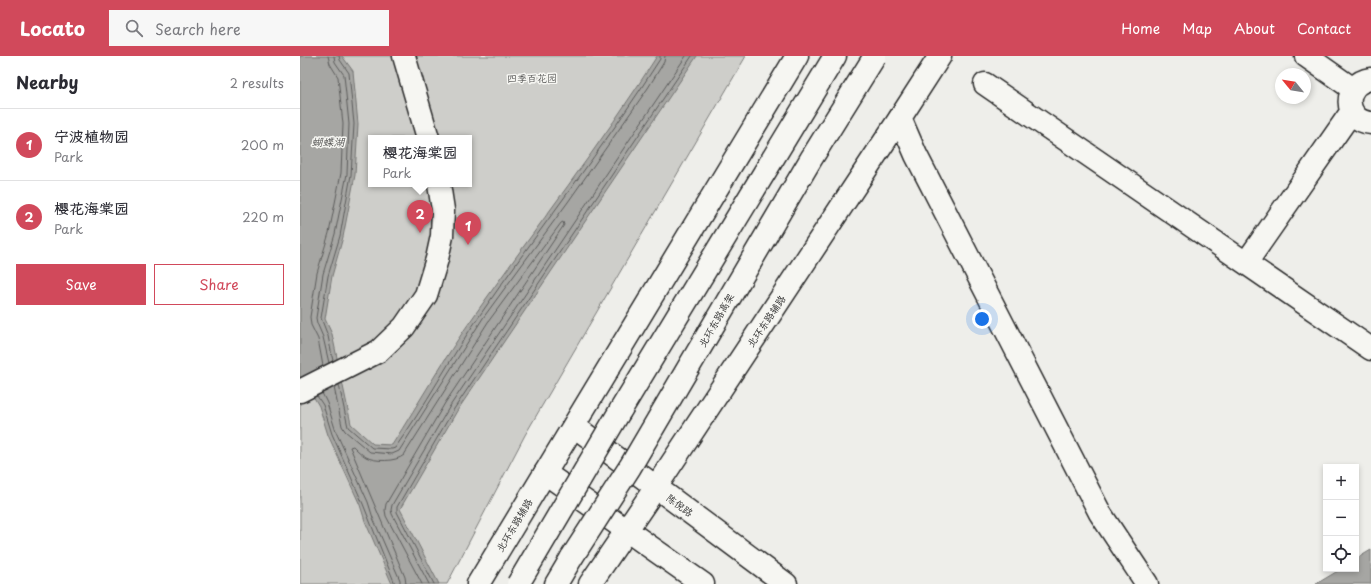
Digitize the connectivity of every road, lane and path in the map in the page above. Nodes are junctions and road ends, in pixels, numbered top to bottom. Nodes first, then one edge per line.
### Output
1 (404, 56) edge
2 (797, 56) edge
3 (836, 56) edge
4 (875, 56) edge
5 (940, 56) edge
6 (1306, 56) edge
7 (985, 84) dead end
8 (1362, 84) edge
9 (900, 118) junction
10 (1361, 118) edge
11 (427, 135) edge
12 (439, 187) edge
13 (1251, 267) junction
14 (1371, 349) edge
15 (301, 391) edge
16 (574, 426) junction
17 (545, 474) junction
18 (656, 487) junction
19 (625, 530) junction
20 (478, 584) edge
21 (518, 584) edge
22 (556, 584) edge
23 (590, 584) edge
24 (703, 584) edge
25 (786, 584) edge
26 (1147, 584) edge

1 - 11 main road
2 - 16 main road, 北环东路辅路
3 - 21 main road, bridge
4 - 22 main road, 北环东路高架, bridge
5 - 9 main road, 北环东路辅路
6 - 8 main road
7 - 13 main road
8 - 10 main road
9 - 18 main road, 北环东路辅路
9 - 26 main road
10 - 13 main road
12 - 15 main road
13 - 14 main road
16 - 17 main road, 北环东路辅路
16 - 18 main road, 陈倪路
17 - 19 main road
17 - 20 main road, 北环东路辅路
18 - 19 main road, 北环东路辅路
18 - 25 main road, 陈倪路
19 - 23 main road, 北环东路辅路
19 - 24 main road

